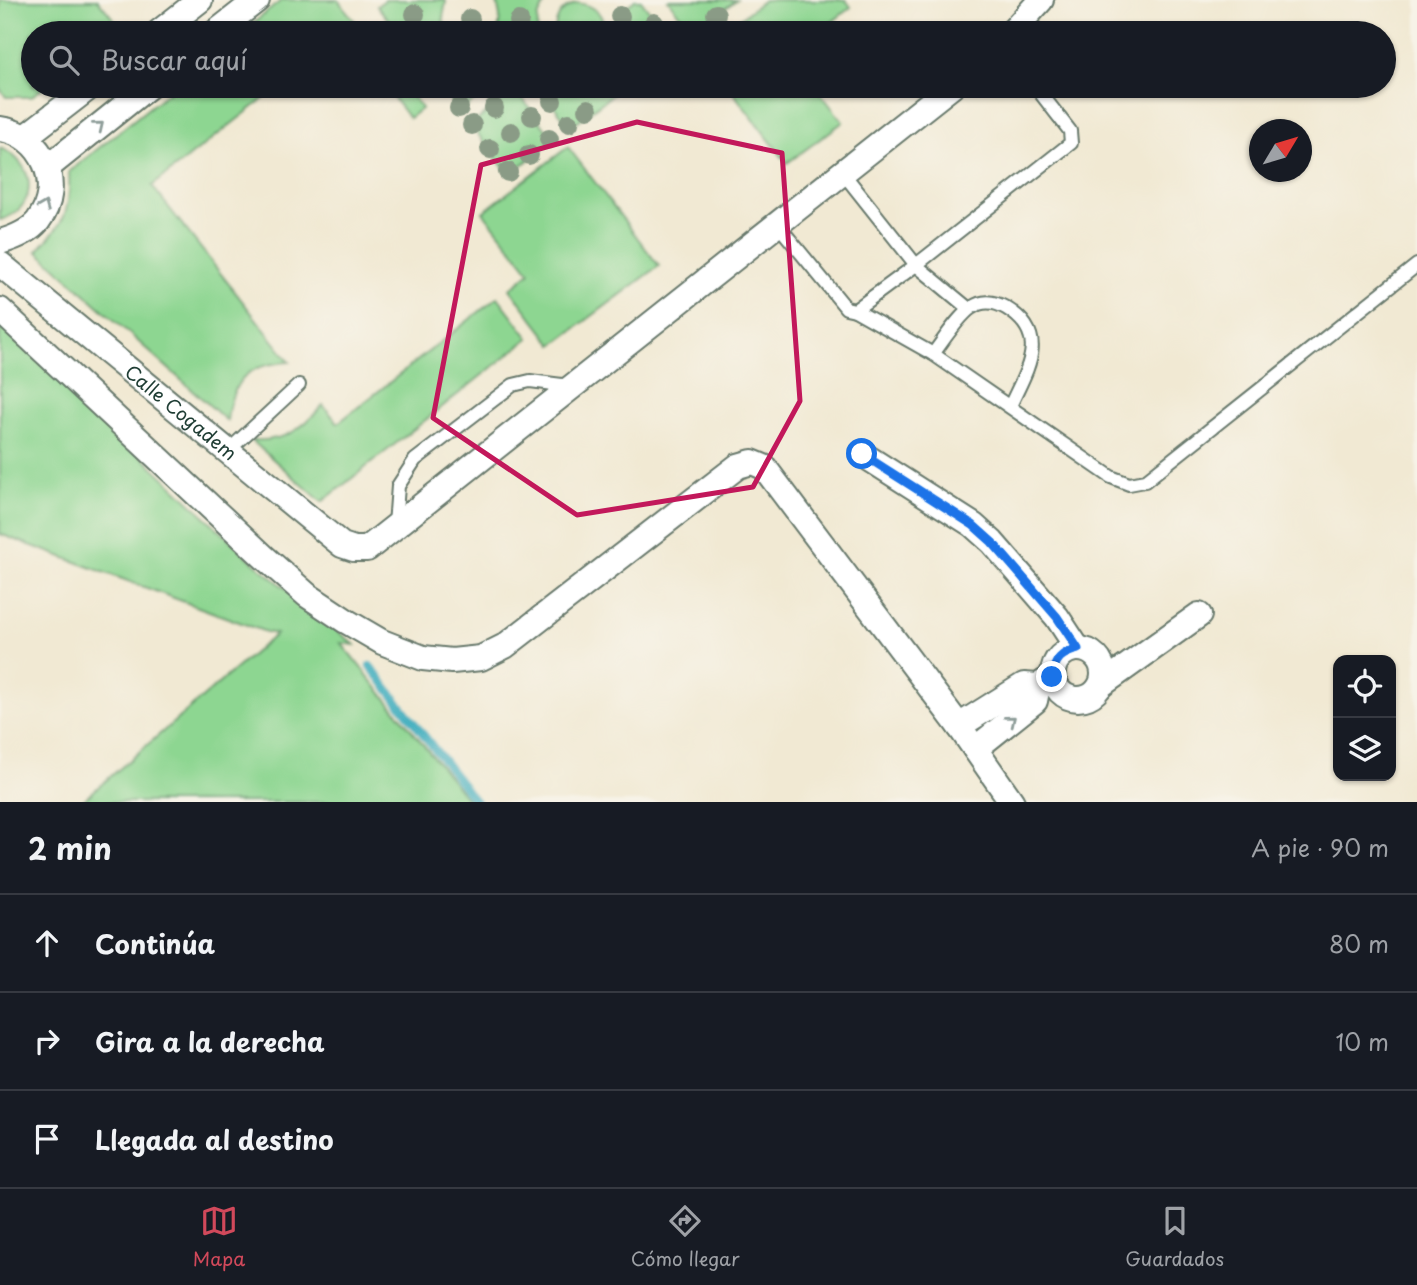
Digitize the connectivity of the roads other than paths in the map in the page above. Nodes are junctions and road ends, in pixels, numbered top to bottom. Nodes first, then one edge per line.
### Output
1 (200, 0) edge
2 (257, 0) edge
3 (1041, 0) edge
4 (173, 21) edge
5 (230, 21) edge
6 (1022, 21) edge
7 (67, 98) edge
8 (134, 98) edge
9 (937, 98) edge
10 (1044, 98) edge
11 (7, 128) edge
12 (48, 167) junction
13 (843, 173) junction
14 (778, 225) junction
15 (0, 242) edge
16 (0, 264) edge
17 (916, 265) junction
18 (1417, 265) edge
19 (969, 309) junction
20 (0, 310) edge
21 (855, 310) junction
22 (933, 354) junction
23 (299, 385) dead end
24 (574, 386) junction
25 (1010, 406) junction
26 (228, 451) junction
27 (862, 454) dead end
28 (395, 526) junction
29 (1199, 615) dead end
30 (1078, 649) junction
31 (1045, 681) junction
32 (1101, 685) junction
33 (959, 726) junction
34 (975, 749) junction
35 (1012, 802) edge

1 - 4 street
2 - 5 street
3 - 6 street
7 - 11 street
12 -> 8 street
9 - 13 street
10 - 17 lane
11 - 12 street
15 -> 12 street
13 - 14 street
13 - 17 lane
14 - 21 lane
14 - 24 street
16 - 26 street, Calle Cogadem
17 - 19 lane
17 - 21 lane
18 - 25 lane
19 - 22 lane
19 - 25 lane
20 - 33 street
21 - 22 lane
22 - 25 lane
23 - 26 lane
24 - 28 street
24 - 28 lane
26 - 28 street, Calle Cogadem
27 - 30 street
29 - 32 street
30 - 31 street
30 - 32 street
31 - 32 street
31 - 33 street
34 -> 31 street
33 - 34 street
34 - 35 street

